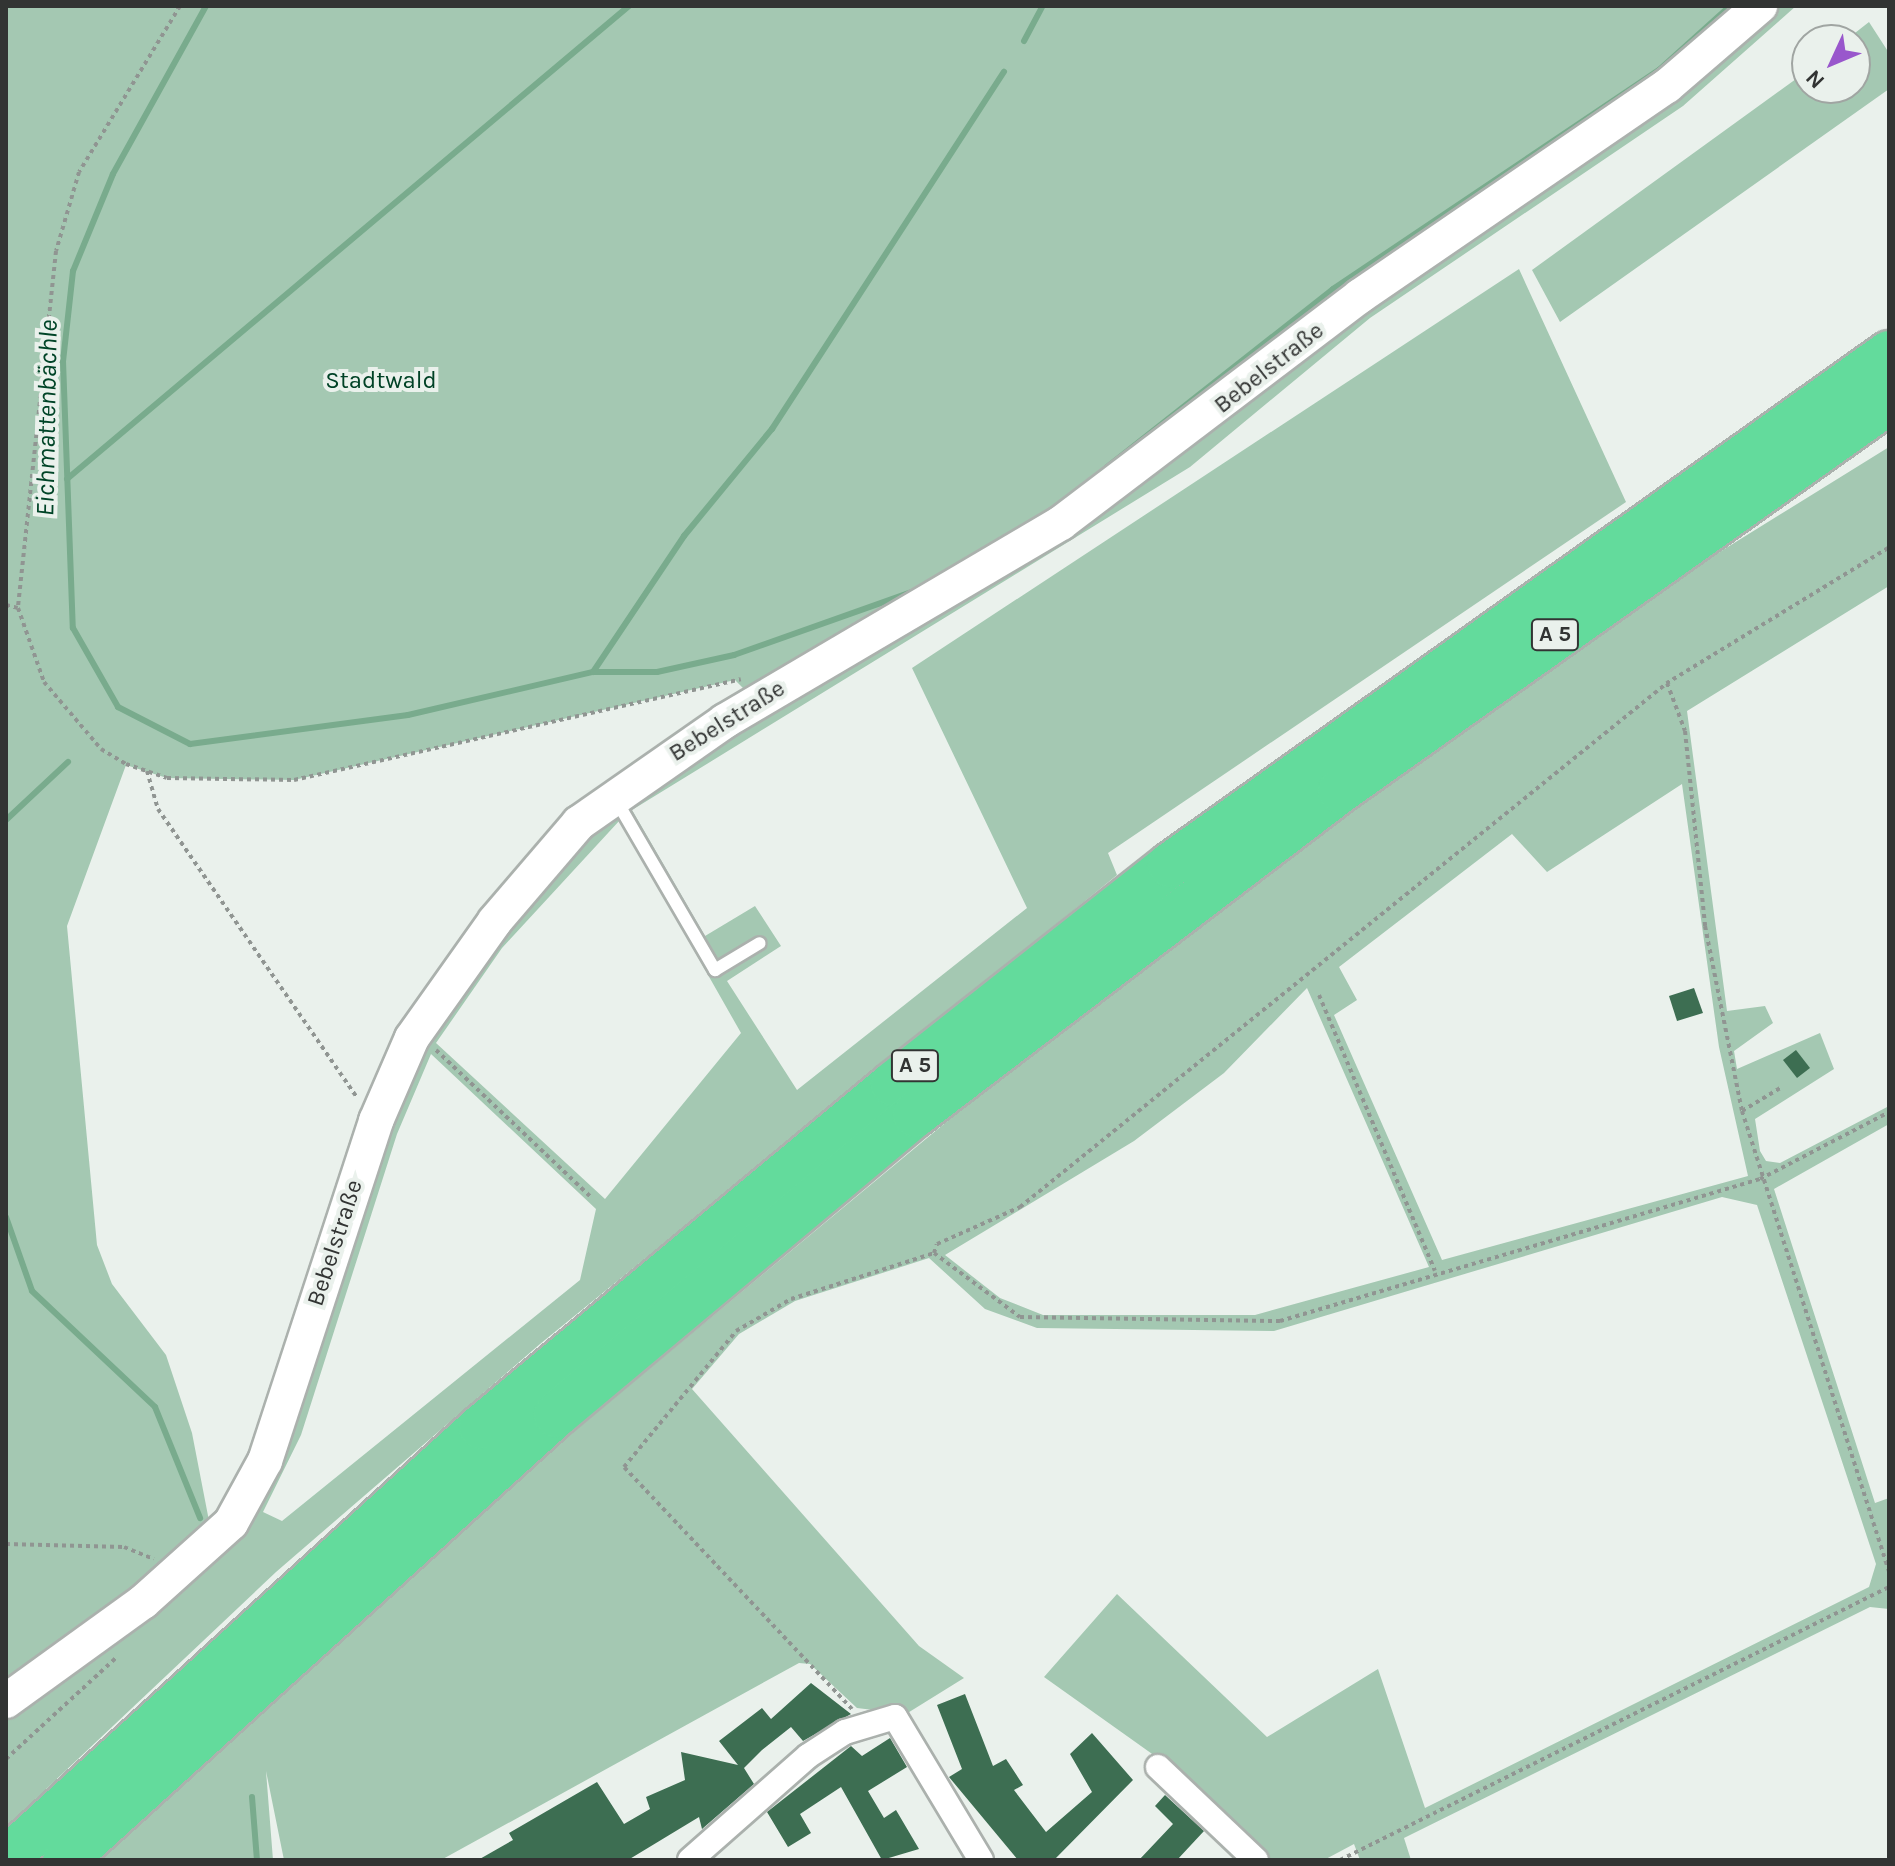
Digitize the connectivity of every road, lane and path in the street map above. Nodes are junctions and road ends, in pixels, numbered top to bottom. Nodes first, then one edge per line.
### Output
1 (180, 6) edge
2 (1760, 6) edge
3 (1889, 353) edge
4 (1889, 402) edge
5 (1889, 436) edge
6 (1772, 483) junction
7 (1888, 548) edge
8 (6, 605) edge
9 (18, 608) junction
10 (749, 678) dead end
11 (1667, 683) junction
12 (147, 771) junction
13 (613, 793) junction
14 (760, 943) dead end
15 (1319, 995) dead end
16 (423, 1057) dead end
17 (1782, 1087) dead end
18 (1742, 1111) junction
19 (1889, 1112) edge
20 (376, 1121) junction
21 (1760, 1179) junction
22 (590, 1196) dead end
23 (934, 1253) junction
24 (1435, 1271) junction
25 (6, 1544) edge
26 (182, 1570) junction
27 (1889, 1571) edge
28 (1889, 1587) edge
29 (129, 1646) dead end
30 (6, 1701) edge
31 (871, 1727) junction
32 (6, 1759) edge
33 (1158, 1767) dead end
34 (6, 1859) edge
35 (65, 1860) edge
36 (690, 1860) edge
37 (981, 1860) edge
38 (1256, 1860) edge
39 (1340, 1860) edge

1 - 9 path
2 - 13 street, Bebelstraße
3 - 34 highway, A 5
4 - 6 highway, A 5
5 - 6 highway
6 - 35 highway, A 5
7 - 11 path
8 - 9 path
9 - 12 path
10 - 12 path
11 - 18 path
11 - 23 path
12 - 20 path
13 - 14 lane
13 - 20 street, Bebelstraße
15 - 24 path
16 - 22 path
17 - 18 path
18 - 21 path
19 - 21 path
20 - 26 street, Bebelstraße
21 - 24 path
21 - 27 path
23 - 24 path
23 - 31 path
25 - 26 path
26 - 30 street, Bebelstraße
28 - 39 path
29 - 32 path
31 - 36 street
31 - 37 street
33 - 38 street

